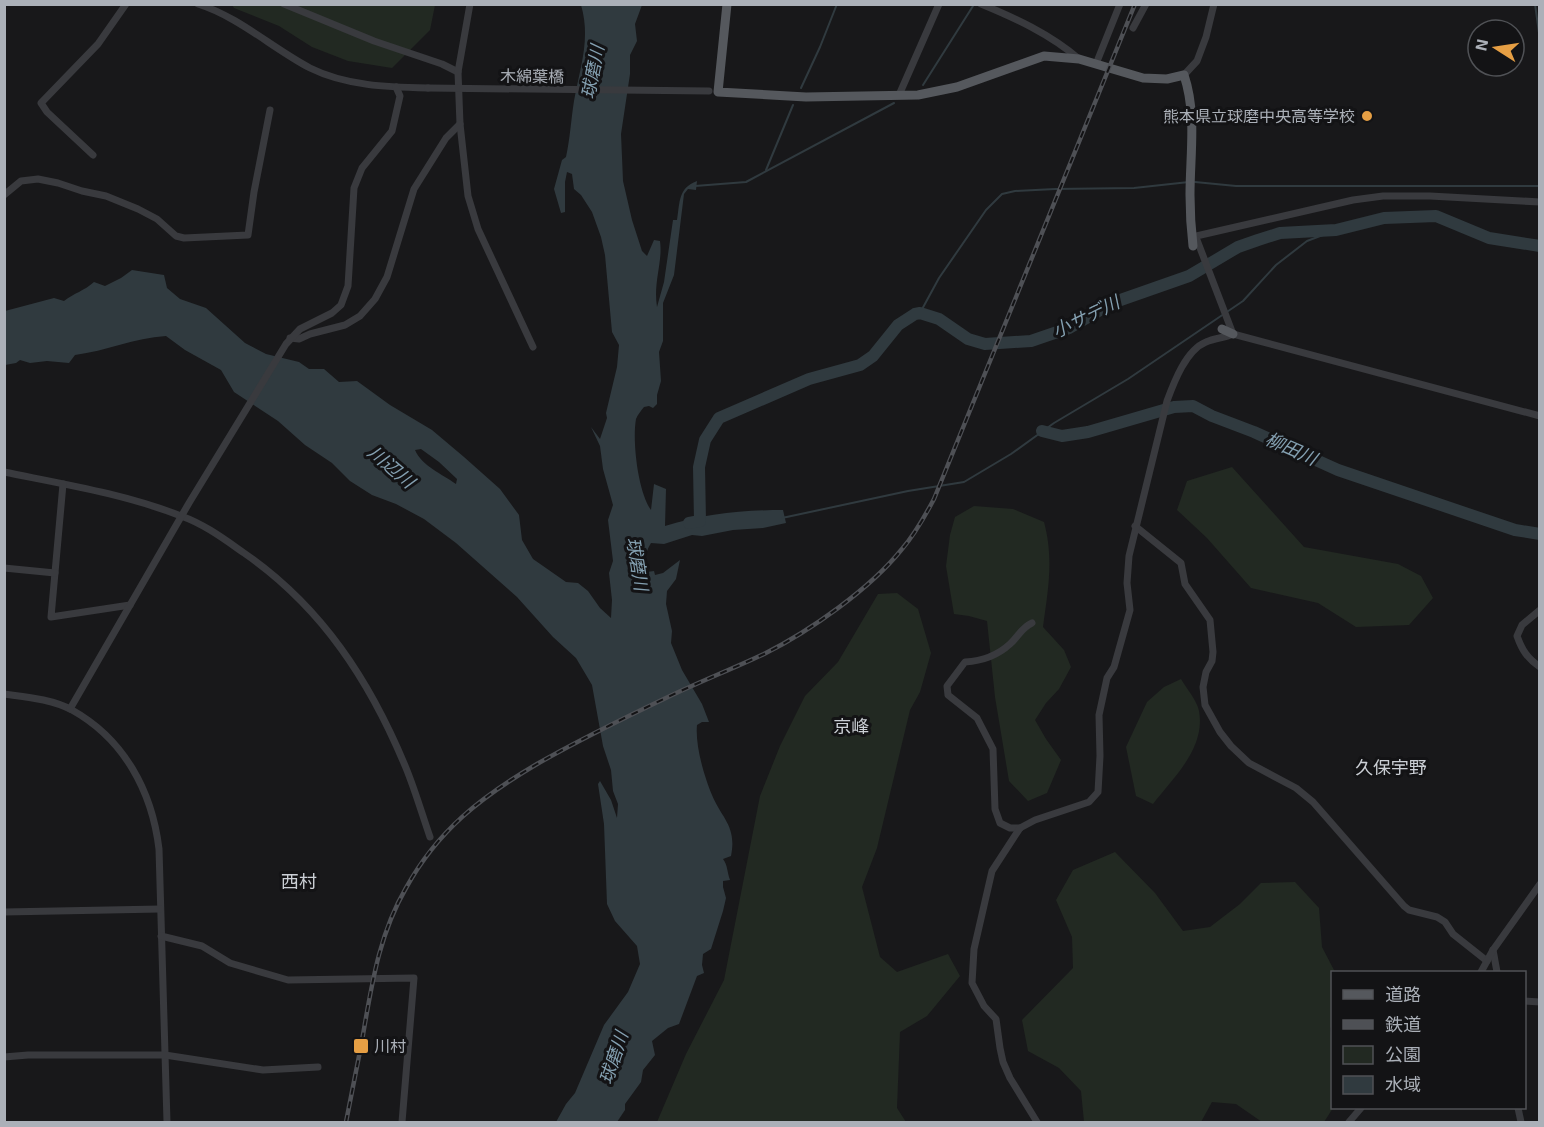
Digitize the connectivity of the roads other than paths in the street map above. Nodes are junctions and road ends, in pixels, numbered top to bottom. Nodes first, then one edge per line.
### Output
1 (126, 4) edge
2 (198, 4) edge
3 (284, 4) edge
4 (470, 4) edge
5 (727, 4) edge
6 (939, 4) edge
7 (981, 4) edge
8 (1120, 4) edge
9 (1146, 4) edge
10 (1214, 4) edge
11 (1133, 28) dead end
12 (1079, 59) junction
13 (1096, 64) junction
14 (459, 72) junction
15 (1184, 75) junction
16 (396, 87) junction
17 (713, 91) junction
18 (899, 95) junction
19 (270, 110) dead end
20 (460, 124) junction
21 (93, 156) dead end
22 (4, 195) edge
23 (1539, 202) edge
24 (1192, 241) junction
25 (1222, 329) dead end
26 (1233, 333) junction
27 (288, 341) junction
28 (533, 347) dead end
29 (1539, 416) edge
30 (4, 472) edge
31 (63, 484) junction
32 (182, 516) junction
33 (1135, 526) junction
34 (4, 568) edge
35 (55, 573) junction
36 (130, 605) junction
37 (1539, 610) edge
38 (1032, 623) dead end
39 (1539, 666) edge
40 (4, 694) edge
41 (70, 709) junction
42 (1020, 828) junction
43 (430, 837) dead end
44 (1539, 884) edge
45 (160, 909) junction
46 (4, 912) edge
47 (161, 936) junction
48 (1493, 950) junction
49 (1487, 961) junction
50 (1482, 971) edge
51 (1497, 971) edge
52 (165, 1055) junction
53 (4, 1057) edge
54 (318, 1067) dead end
55 (1359, 1109) edge
56 (167, 1122) edge
57 (402, 1122) edge
58 (1038, 1122) edge
59 (1349, 1122) edge

1 - 21 street
2 - 16 street, 木綿葉橋
3 - 14 street
4 - 14 street
5 - 17 main road
6 - 18 street
7 - 12 street
8 - 13 street
9 - 11 street
10 - 15 street
12 - 13 main road
12 - 18 main road
13 - 15 main road
14 - 20 street
15 - 24 main road
16 - 17 street, 木綿葉橋, bridge
16 - 27 street
17 - 18 main road
19 - 22 street
20 - 27 street
20 - 28 street
23 - 24 street
24 - 26 street
25 - 26 main road
26 - 29 street
26 - 33 street
27 - 32 street
30 - 31 street
31 - 32 street
31 - 35 street
32 - 36 street
32 - 43 street
33 - 42 street
33 - 49 street
34 - 35 street
35 - 36 street
36 - 41 street
37 - 39 street
38 - 42 street
40 - 41 street
41 - 45 street
42 - 58 street
44 - 48 street
45 - 46 street
45 - 47 street
47 - 52 street
47 - 57 street
48 - 49 street
48 - 51 street
49 - 50 street
52 - 53 street
52 - 54 street
52 - 56 street
55 - 59 street

